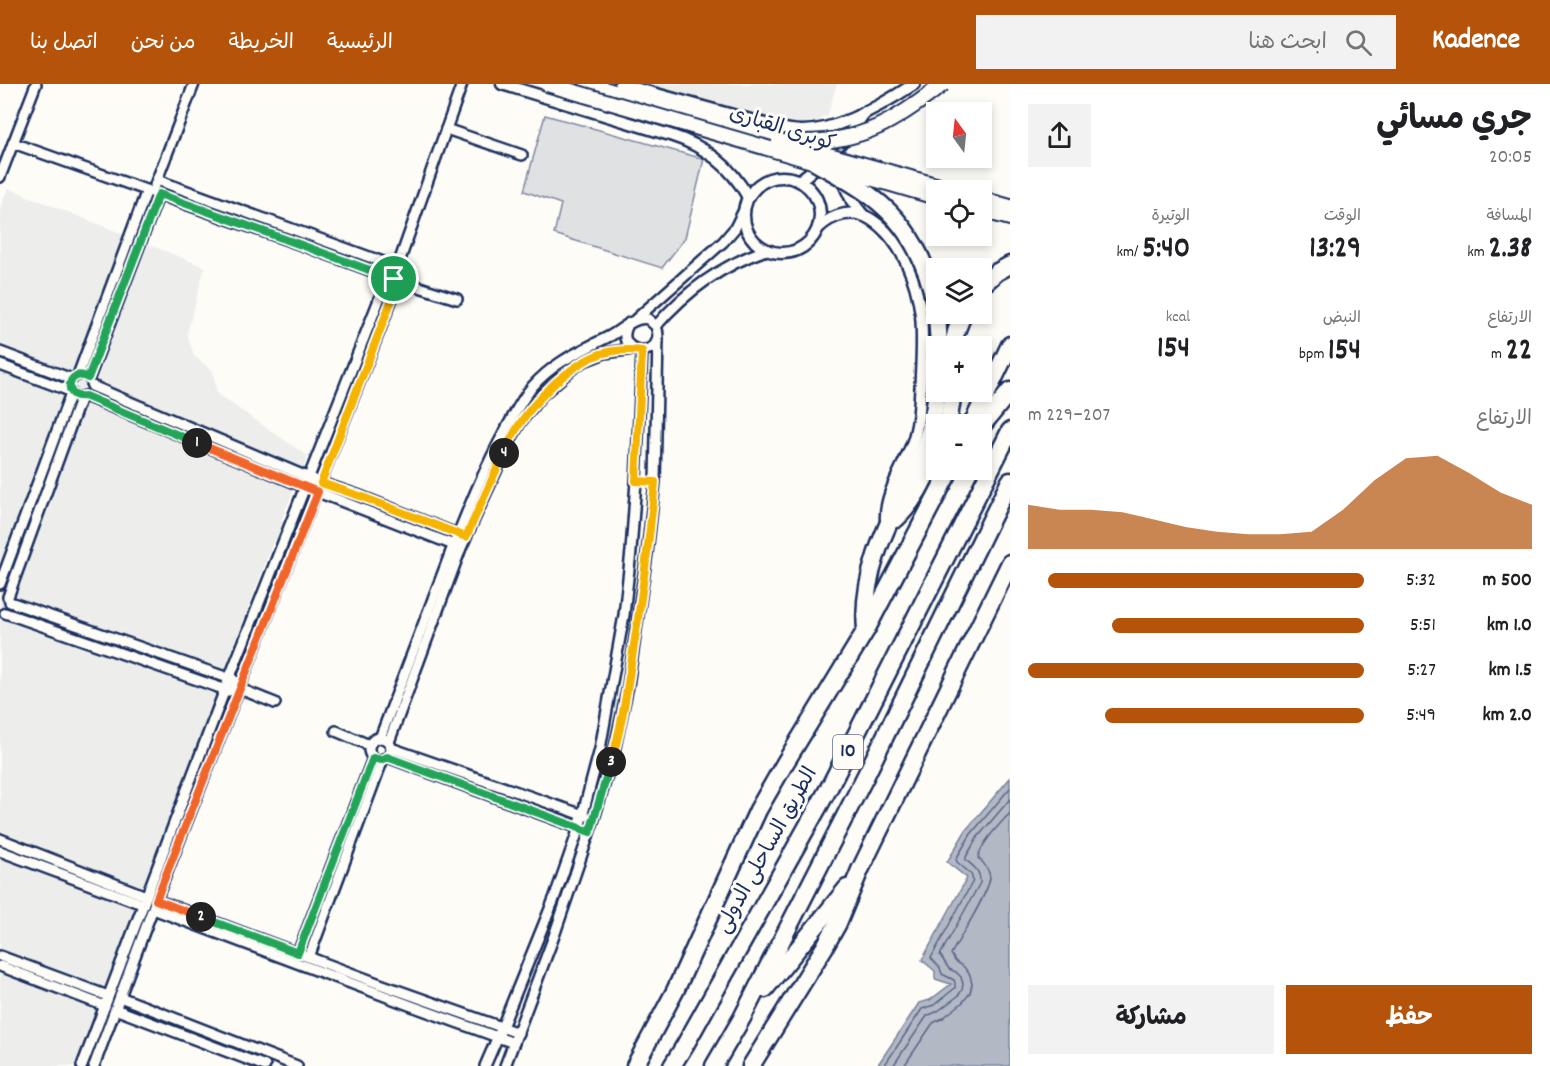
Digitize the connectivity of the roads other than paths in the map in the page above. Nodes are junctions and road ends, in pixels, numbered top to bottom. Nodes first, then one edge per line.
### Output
1 (36, 84) edge
2 (194, 84) edge
3 (462, 84) edge
4 (502, 84) edge
5 (547, 84) edge
6 (586, 84) edge
7 (620, 84) edge
8 (914, 84) edge
9 (942, 84) edge
10 (866, 112) junction
11 (446, 129) junction
12 (778, 141) junction
13 (13, 143) junction
14 (837, 148) junction
15 (522, 155) dead end
16 (815, 162) junction
17 (0, 177) edge
18 (157, 180) junction
19 (800, 181) junction
20 (926, 182) edge
21 (153, 192) junction
22 (926, 194) edge
23 (748, 197) junction
24 (992, 202) edge
25 (1010, 207) edge
26 (743, 212) junction
27 (992, 213) edge
28 (863, 215) junction
29 (1010, 218) edge
30 (818, 228) junction
31 (766, 250) junction
32 (1010, 265) edge
33 (398, 267) junction
34 (926, 270) edge
35 (992, 276) edge
36 (394, 279) junction
37 (457, 299) dead end
38 (633, 321) junction
39 (656, 326) junction
40 (658, 338) junction
41 (1010, 345) edge
42 (638, 350) junction
43 (0, 352) edge
44 (0, 364) edge
45 (75, 377) junction
46 (90, 382) junction
47 (1010, 391) edge
48 (71, 392) junction
49 (83, 397) junction
50 (936, 402) edge
51 (977, 414) edge
52 (991, 414) edge
53 (1010, 430) edge
54 (926, 476) edge
55 (945, 480) edge
56 (636, 481) junction
57 (307, 482) junction
58 (655, 482) junction
59 (1010, 482) edge
60 (319, 487) junction
61 (887, 525) junction
62 (462, 536) junction
63 (457, 547) junction
64 (1008, 569) edge
65 (0, 584) edge
66 (6, 597) edge
67 (2, 615) edge
68 (866, 630) junction
69 (227, 684) junction
70 (239, 688) junction
71 (275, 702) dead end
72 (336, 731) dead end
73 (384, 750) junction
74 (583, 815) junction
75 (594, 819) junction
76 (579, 828) junction
77 (590, 832) junction
78 (0, 839) edge
79 (0, 851) edge
80 (860, 870) junction
81 (144, 900) junction
82 (154, 904) junction
83 (298, 953) junction
84 (0, 956) edge
85 (309, 957) junction
86 (0, 966) edge
87 (120, 997) junction
88 (106, 1001) junction
89 (115, 1009) junction
90 (742, 1018) junction
91 (500, 1032) junction
92 (516, 1038) junction
93 (261, 1065) edge
94 (82, 1066) edge
95 (94, 1066) edge
96 (297, 1066) edge
97 (484, 1066) edge
98 (505, 1066) edge
99 (635, 1066) edge
100 (672, 1066) edge
101 (714, 1066) edge
102 (751, 1066) edge

1 - 13 street
2 - 18 street
3 - 11 street
4 - 23 street
5 - 16 main road, كوبرى القبارى, bridge
6 - 12 main road, كوبرى القبارى
7 - 10 street
8 - 10 street
9 - 12 main road, bridge
10 - 14 street
11 - 15 street
11 - 33 street
12 - 20 main road, كوبرى القبارى, bridge
13 - 17 street
13 - 21 street
14 - 19 street
14 - 28 street
16 - 22 main road, كوبرى القبارى, bridge
16 - 34 highway, bridge
18 - 21 street
18 - 33 street
19 - 23 street
19 - 30 street
21 - 36 street
21 - 45 street
21 - 46 street
23 - 26 street
24 - 25 main road
26 - 31 street
26 - 38 street
27 - 29 main road
28 - 30 street
28 - 61 street
30 - 31 street
31 - 39 street
32 - 35 highway
33 - 36 street
36 - 37 street
36 - 57 street
36 - 60 street
38 - 39 street
38 - 42 street
38 - 62 street
39 - 40 street
40 - 42 street
40 - 58 street
41 - 51 highway
42 - 56 street
42 - 62 street
43 - 45 street
44 - 48 street
45 - 46 street
45 - 48 street
46 - 49 street
46 - 57 street
47 - 52 highway
48 - 49 street
48 - 65 street
49 - 57 street
49 - 66 street
50 - 61 highway
53 - 100 highway, الطريق الساحلى الدولى / 10
54 - 61 highway
55 - 68 highway, الطريق الساحلى الدولى / 10
56 - 58 street
56 - 74 street
57 - 60 street
57 - 69 street
58 - 75 street
59 - 90 highway, 10
60 - 62 street
60 - 63 street
60 - 70 street
61 - 68 highway
62 - 63 street
63 - 73 street
64 - 80 highway
66 - 67 street
66 - 69 street
67 - 69 street
68 - 99 highway, الطريق الساحلى الدولى / 10
69 - 70 street
69 - 81 street
70 - 71 street
70 - 82 street
72 - 73 street
73 - 74 street
73 - 76 street
73 - 83 street
73 - 85 street
74 - 75 street
74 - 76 street
75 - 77 street
76 - 77 street
76 - 91 street
77 - 92 street
78 - 81 street
79 - 81 street
80 - 90 highway
80 - 102 highway
81 - 88 street
82 - 83 street
82 - 87 street
82 - 91 street
83 - 85 street
84 - 88 street
85 - 91 street
86 - 88 street
87 - 89 street
87 - 96 street
88 - 94 street
89 - 93 street
89 - 95 street
90 - 101 highway, 10
91 - 92 street
91 - 97 street
92 - 98 street

